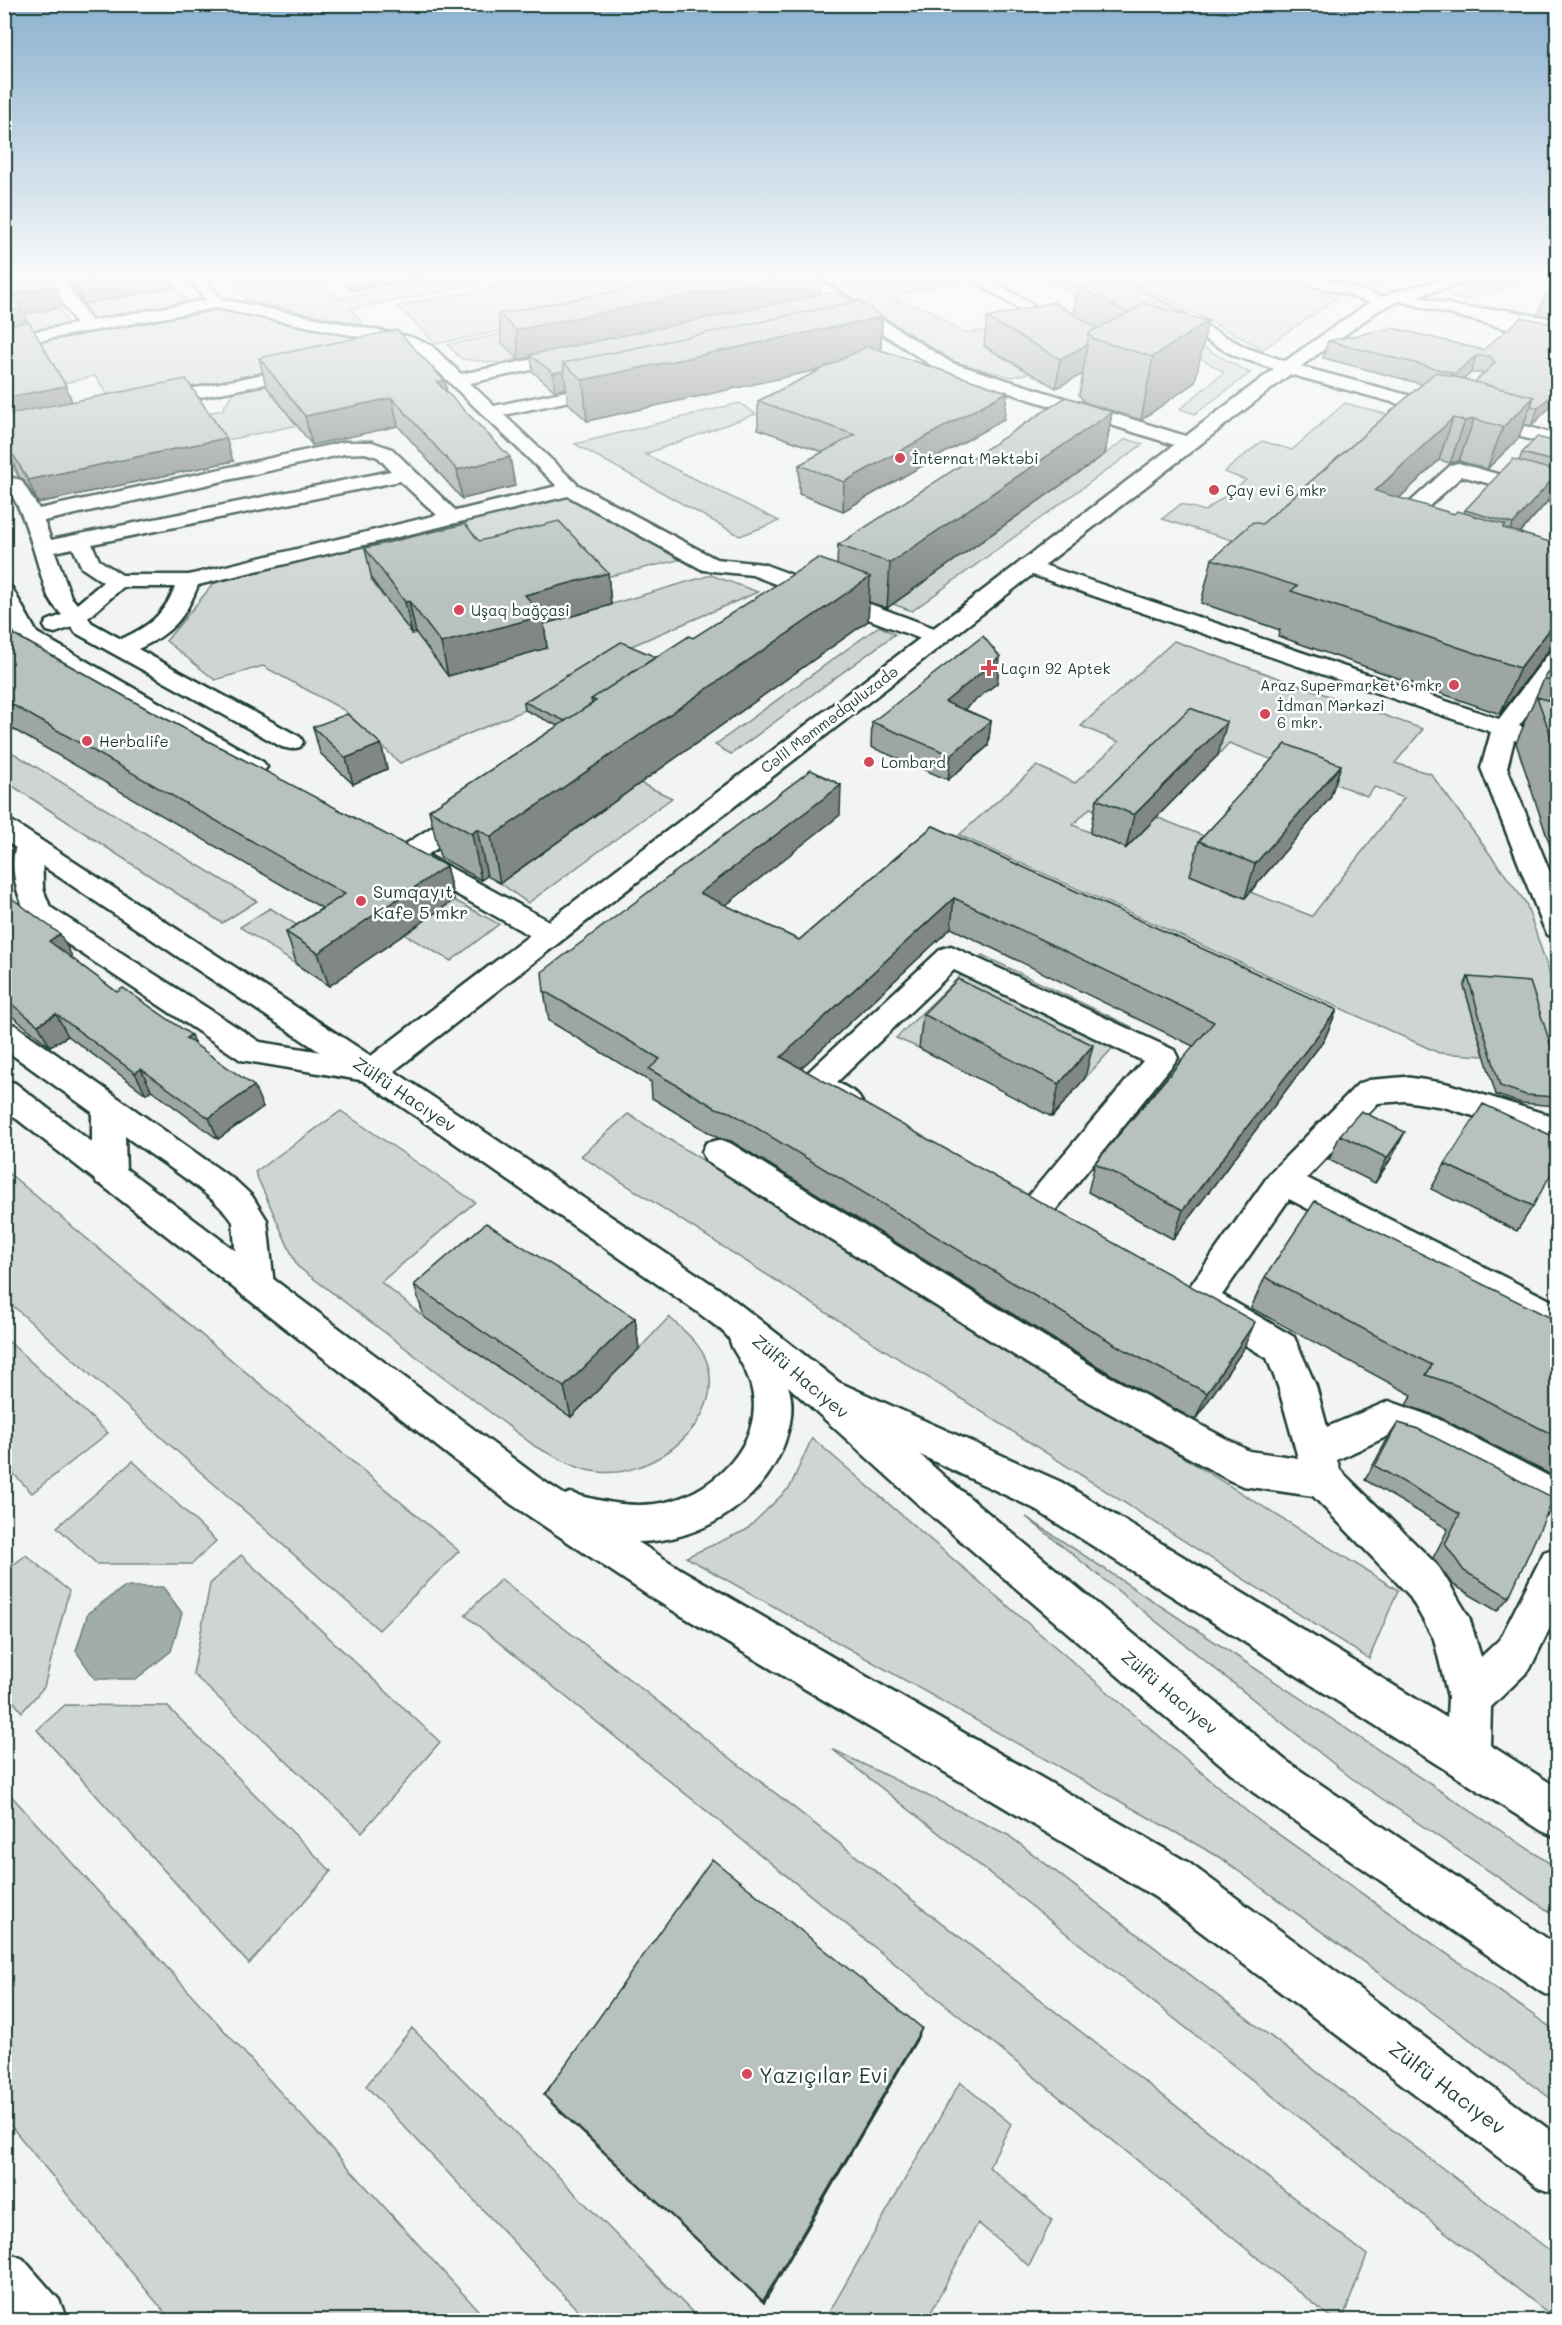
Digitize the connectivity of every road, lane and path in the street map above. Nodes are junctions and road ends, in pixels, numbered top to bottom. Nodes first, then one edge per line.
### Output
1 (246, 382) edge
2 (460, 382) edge
3 (527, 382) edge
4 (982, 382) edge
5 (1268, 382) edge
6 (1341, 382) edge
7 (621, 384) edge
8 (1460, 394) edge
9 (543, 401) junction
10 (132, 405) edge
11 (1442, 410) junction
12 (489, 412) junction
13 (1557, 441) edge
14 (1188, 443) junction
15 (282, 462) junction
16 (404, 474) junction
17 (4, 482) edge
18 (571, 489) junction
19 (304, 495) junction
20 (1557, 497) edge
21 (33, 517) junction
22 (451, 517) junction
23 (1413, 538) edge
24 (80, 541) junction
25 (43, 548) junction
26 (1029, 566) junction
27 (829, 576) edge
28 (118, 581) junction
29 (189, 581) junction
30 (809, 590) junction
31 (4, 593) edge
32 (790, 603) edge
33 (74, 618) junction
34 (28, 637) junction
35 (937, 637) junction
36 (121, 648) junction
37 (1557, 657) edge
38 (1504, 729) junction
39 (291, 742) dead end
40 (1557, 747) edge
41 (275, 779) edge
42 (487, 804) edge
43 (17, 836) edge
44 (1557, 928) edge
45 (548, 933) junction
46 (4, 1034) edge
47 (372, 1071) junction
48 (5, 1091) edge
49 (108, 1110) junction
50 (876, 1118) edge
51 (1557, 1130) edge
52 (718, 1152) dead end
53 (109, 1174) junction
54 (1283, 1180) junction
55 (1067, 1226) edge
56 (256, 1286) junction
57 (712, 1303) junction
58 (1557, 1321) edge
59 (821, 1390) junction
60 (1319, 1466) junction
61 (537, 1499) junction
62 (1557, 1502) edge
63 (1557, 1566) edge
64 (1470, 1696) junction
65 (1467, 1756) junction
66 (1557, 1815) edge
67 (1557, 1975) edge
68 (1557, 2169) edge
69 (4, 2278) edge
70 (39, 2320) edge

1 - 10 main road
2 - 12 main road
3 - 9 main road
4 - 14 main road
5 - 14 main road, Cəlil Məmmədquluzadə
6 - 11 main road
7 - 9 main road
8 - 11 main road
9 - 12 main road
11 - 13 main road
12 - 18 main road
14 - 26 main road, Cəlil Məmmədquluzadə
15 - 16 main road
15 - 19 main road
15 - 21 main road
16 - 19 main road
16 - 22 main road
17 - 21 main road
18 - 22 main road
18 - 30 main road
19 - 24 main road
20 - 23 main road
21 - 25 main road
22 - 29 main road
24 - 25 main road
24 - 28 main road
25 - 33 main road
26 - 35 main road, Cəlil Məmmədquluzadə
26 - 38 main road
27 - 30 main road
28 - 29 main road
28 - 33 main road
29 - 36 main road
30 - 32 main road
30 - 35 main road
31 - 34 main road
33 - 34 main road
33 - 36 main road
34 - 41 main road
35 - 45 main road, Cəlil Məmmədquluzadə
36 - 39 main road
37 - 38 main road
38 - 40 main road
38 - 44 main road
42 - 45 main road
43 - 47 main road, Zülfü Hacıyev
43 - 47 main road
45 - 47 main road, Cəlil Məmmədquluzadə
46 - 49 main road
47 - 57 main road, Zülfü Hacıyev
48 - 53 main road, Zülfü Hacıyev
49 - 53 main road
49 - 56 main road
50 - 55 main road
51 - 54 main road
52 - 60 main road
53 - 56 main road, Zülfü Hacıyev
54 - 58 main road
54 - 60 main road
56 - 61 main road, Zülfü Hacıyev
57 - 59 main road, Zülfü Hacıyev
57 - 61 main road
59 - 65 main road
59 - 67 main road, Zülfü Hacıyev
60 - 62 main road
60 - 64 main road
61 - 68 main road, Zülfü Hacıyev
63 - 64 main road
64 - 65 main road
65 - 66 main road
69 - 70 main road

